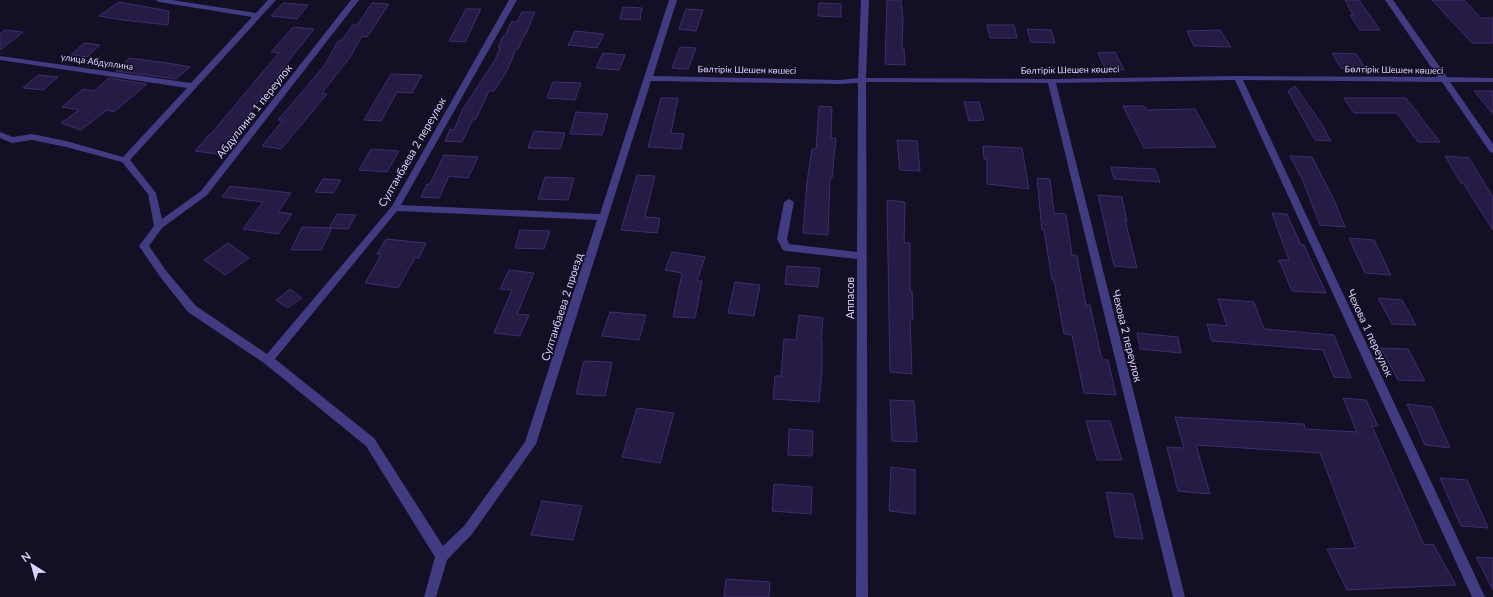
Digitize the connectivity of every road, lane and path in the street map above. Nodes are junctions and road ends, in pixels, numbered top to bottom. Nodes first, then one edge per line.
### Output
1 (159, 0) edge
2 (272, 0) edge
3 (355, 0) edge
4 (513, 0) edge
5 (673, 0) edge
6 (865, 0) edge
7 (1389, 0) edge
8 (258, 16) junction
9 (0, 58) edge
10 (648, 78) junction
11 (1238, 78) junction
12 (862, 80) junction
13 (1445, 80) junction
14 (1493, 80) edge
15 (1051, 81) junction
16 (192, 86) junction
17 (0, 135) edge
18 (1493, 150) edge
19 (125, 160) junction
20 (789, 202) dead end
21 (395, 208) junction
22 (603, 217) junction
23 (159, 226) junction
24 (862, 256) junction
25 (268, 360) junction
26 (442, 556) junction
27 (430, 597) edge
28 (862, 597) edge
29 (1179, 597) edge
30 (1479, 597) edge

1 - 8 street
2 - 8 street
3 - 23 street, Абдуллина 1 переулок
4 - 21 street, Султанбаева 2 переулок
5 - 10 street, Султанбаева 2 проезд
6 - 12 street, Аппасов
7 - 13 street
8 - 16 street
9 - 16 street, улица Абдуллина
10 - 12 street, Бөлтірік Шешен көшесі
10 - 22 street, Султанбаева 2 проезд
11 - 13 street, Бөлтірік Шешен көшесі
11 - 15 street, Бөлтірік Шешен көшесі
11 - 30 street, Чехова 1 переулок
12 - 15 street, Бөлтірік Шешен көшесі
12 - 24 street, Аппасов
13 - 14 street, Бөлтірік Шешен көшесі
13 - 18 street
15 - 29 street, Чехова 2 переулок
16 - 19 street
17 - 19 street
19 - 23 street
20 - 24 street
21 - 22 street
21 - 25 street, Султанбаева 2 переулок
22 - 26 street, Султанбаева 2 проезд
23 - 25 street, Абдуллина 1 переулок
24 - 28 street, Аппасов
25 - 26 street
26 - 27 street, Султанбаева 2 проезд

